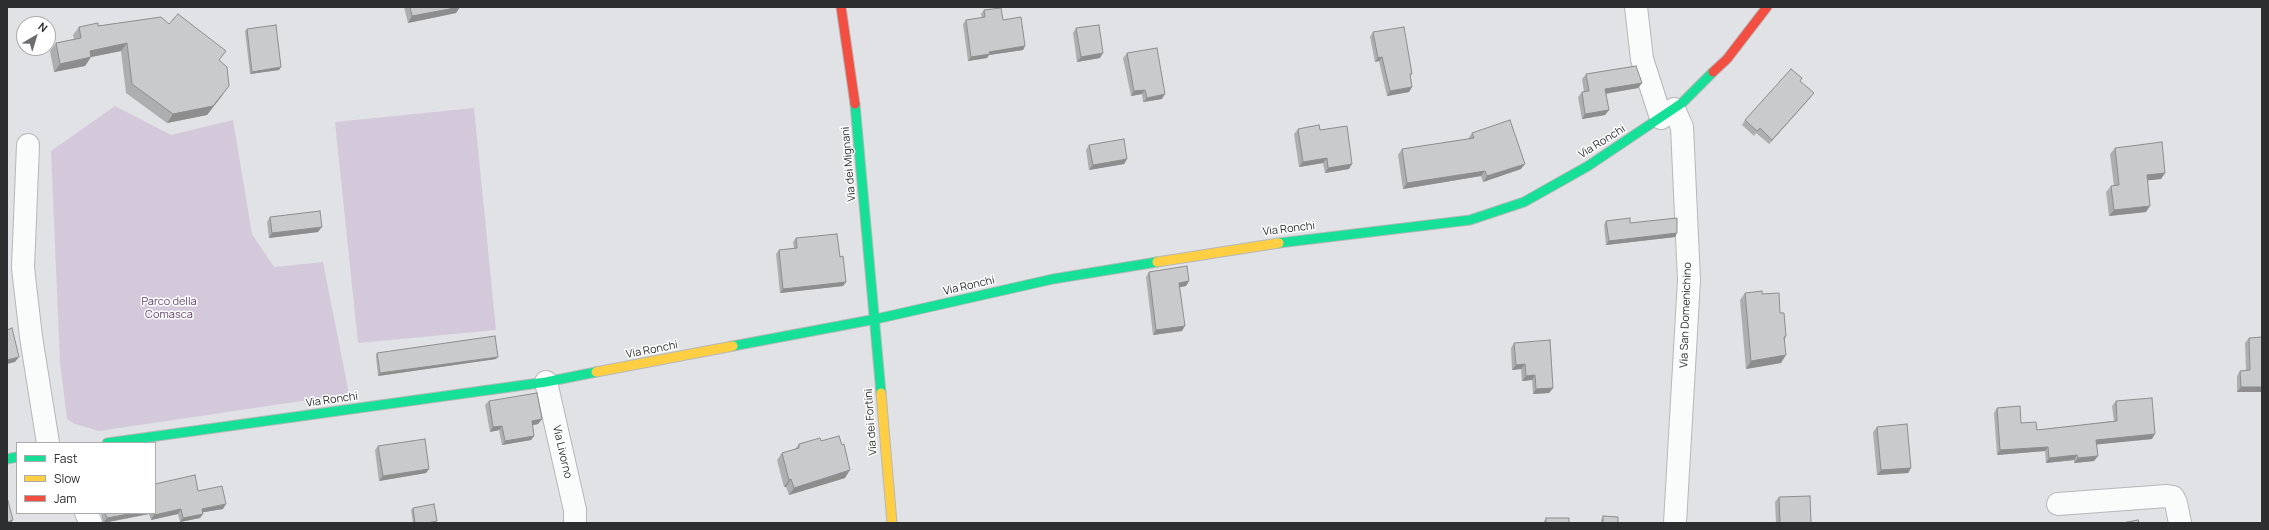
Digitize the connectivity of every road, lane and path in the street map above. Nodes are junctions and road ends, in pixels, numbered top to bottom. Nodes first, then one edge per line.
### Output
1 (841, 7) edge
2 (1636, 7) edge
3 (1767, 7) edge
4 (1667, 114) junction
5 (28, 145) dead end
6 (876, 319) junction
7 (546, 382) junction
8 (48, 442) edge
9 (113, 442) edge
10 (2058, 504) dead end
11 (86, 514) edge
12 (91, 523) edge
13 (575, 523) edge
14 (892, 523) edge
15 (1675, 523) edge
16 (2180, 523) edge

1 - 6 street, Via dei Mignani
2 - 4 street, Via San Domenichino
3 - 4 street, Via Ronchi
4 - 6 street, Via Ronchi
4 - 15 street, Via San Domenichino
5 - 8 street
6 - 7 street, Via Ronchi
6 - 14 street, Via dei Fortini
7 - 9 street, Via Ronchi
7 - 13 street, Via Livorno
10 - 16 street
11 - 12 street

